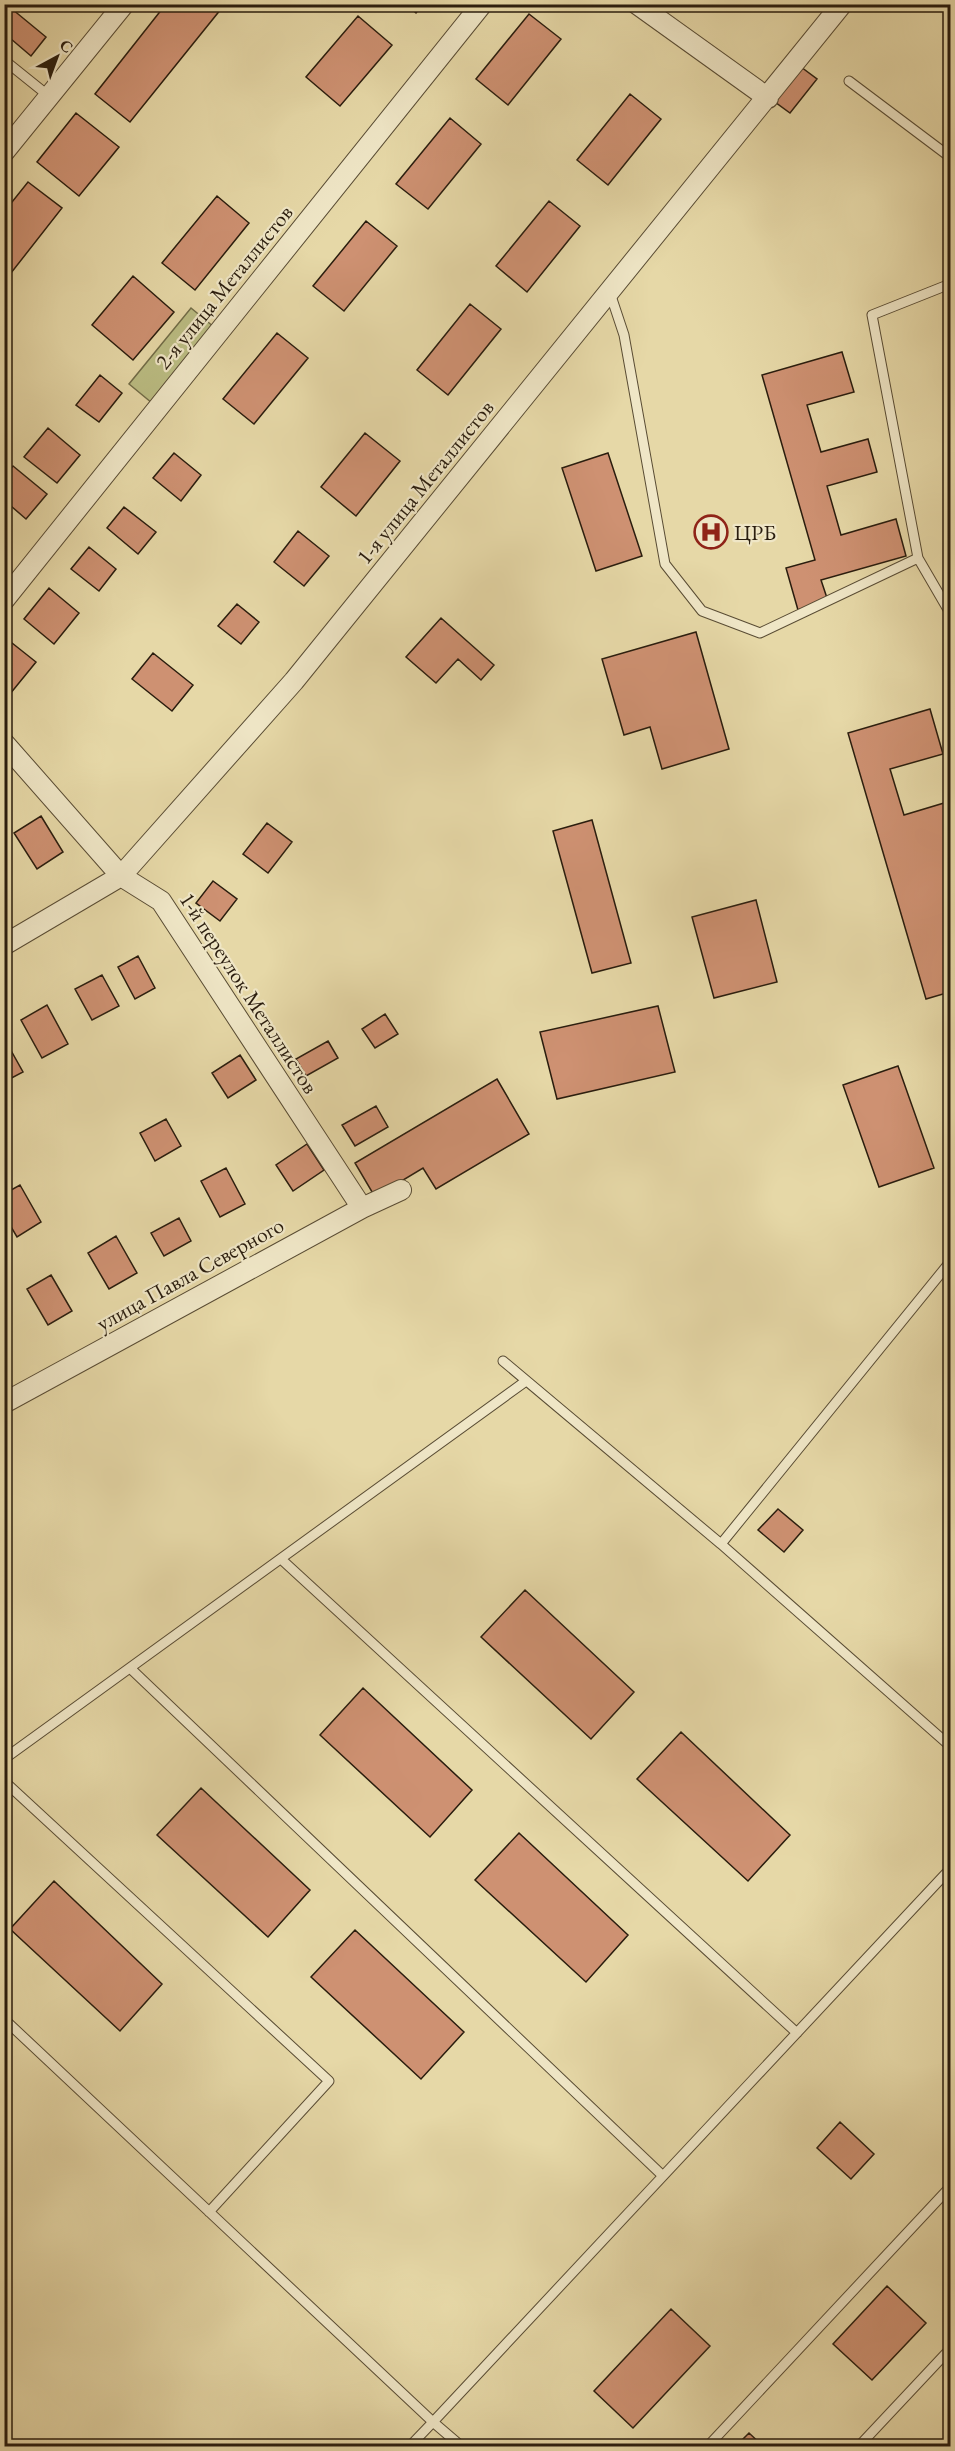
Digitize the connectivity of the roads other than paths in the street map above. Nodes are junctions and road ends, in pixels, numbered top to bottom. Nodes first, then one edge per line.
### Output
1 (124, 4) edge
2 (482, 4) edge
3 (637, 4) edge
4 (842, 4) edge
5 (4, 60) edge
6 (849, 81) dead end
7 (50, 97) junction
8 (768, 98) junction
9 (4, 152) edge
10 (951, 157) edge
11 (951, 284) edge
12 (609, 292) junction
13 (918, 558) junction
14 (4, 600) edge
15 (951, 613) edge
16 (951, 730) edge
17 (951, 736) edge
18 (4, 743) edge
19 (121, 876) junction
20 (4, 945) edge
21 (401, 1190) dead end
22 (362, 1208) junction
23 (951, 1262) edge
24 (503, 1361) dead end
25 (526, 1381) junction
26 (4, 1403) edge
27 (721, 1544) junction
28 (281, 1559) junction
29 (130, 1668) junction
30 (951, 1746) edge
31 (4, 1759) edge
32 (4, 1781) edge
33 (951, 1869) edge
34 (4, 2019) edge
35 (797, 2033) junction
36 (663, 2176) junction
37 (951, 2187) edge
38 (209, 2211) junction
39 (951, 2349) edge
40 (433, 2422) junction
41 (410, 2446) edge
42 (461, 2446) edge
43 (708, 2446) edge
44 (859, 2446) edge

1 - 7 street
2 - 14 street, 2-я улица Металлистов
3 - 8 street
4 - 8 street, 1-я улица Металлистов
5 - 7 lane
6 - 10 lane
7 - 9 street
8 - 12 street, 1-я улица Металлистов
11 - 13 lane
12 - 13 lane
12 - 19 street, 1-я улица Металлистов
13 - 15 lane
16 - 17 lane
18 - 19 street, 1-й переулок Металлистов
19 - 20 street, 1-я улица Металлистов
19 - 22 street, 1-й переулок Металлистов
21 - 22 street, улица Павла Северного
22 - 26 street, улица Павла Северного
23 - 27 lane
24 - 25 lane
25 - 27 lane
25 - 28 lane
27 - 30 lane
28 - 29 lane
28 - 35 lane
29 - 31 lane
29 - 36 lane
32 - 38 lane
33 - 35 lane
34 - 38 lane
35 - 36 lane
36 - 40 lane
37 - 43 lane
38 - 40 lane
39 - 44 lane
40 - 41 lane
40 - 42 lane

